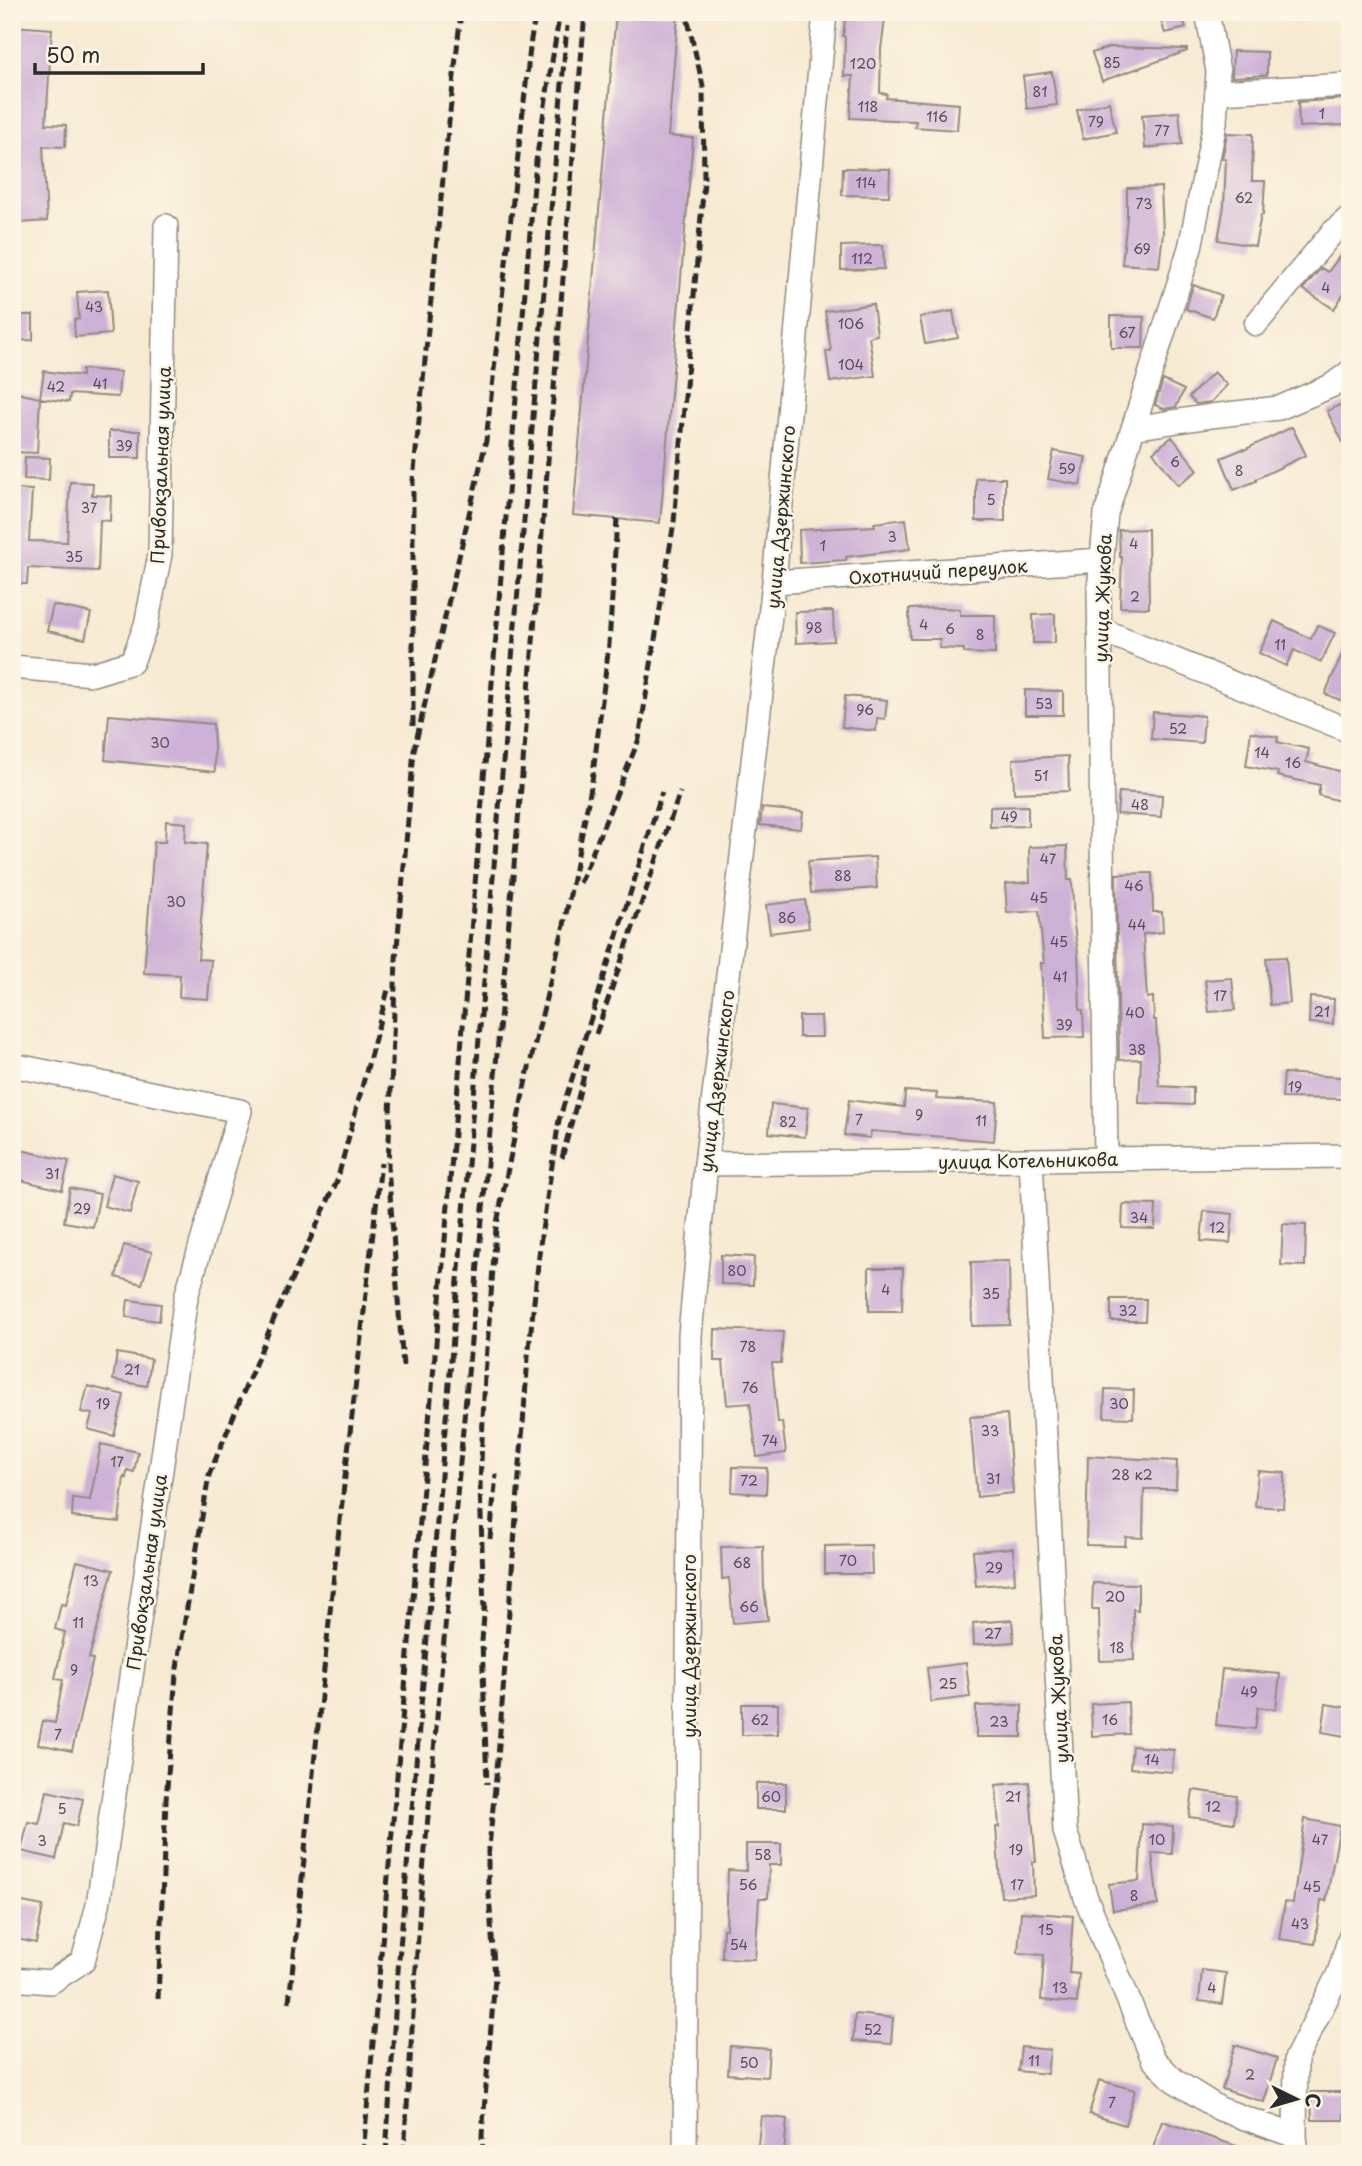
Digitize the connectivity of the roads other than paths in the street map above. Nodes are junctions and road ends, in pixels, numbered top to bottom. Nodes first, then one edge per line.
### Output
1 (825, 12) edge
2 (1207, 12) edge
3 (1350, 85) edge
4 (1217, 92) junction
5 (1350, 217) edge
6 (166, 226) dead end
7 (1256, 324) dead end
8 (1350, 372) edge
9 (1133, 428) junction
10 (1102, 560) junction
11 (774, 582) junction
12 (1100, 629) junction
13 (12, 667) edge
14 (1350, 731) edge
15 (12, 1065) edge
16 (1350, 1156) edge
17 (1106, 1159) junction
18 (1031, 1160) junction
19 (706, 1164) junction
20 (1350, 1937) edge
21 (12, 1979) edge
22 (1296, 2145) edge
23 (685, 2154) edge

1 - 11 street, улица Дзержинского
2 - 4 street, улица Жукова
3 - 4 street
4 - 9 street, улица Жукова
5 - 7 street
6 - 13 street, Привокзальная улица
8 - 9 street
9 - 10 street, улица Жукова
10 - 11 street, Охотничий переулок
10 - 12 street, улица Жукова
11 - 19 street, улица Дзержинского
12 - 14 street
12 - 17 street, улица Жукова
15 - 21 street, Привокзальная улица
16 - 17 street, улица Котельникова
17 - 18 street, улица Котельникова
18 - 19 street, улица Котельникова
18 - 22 street, улица Жукова
19 - 23 street, улица Дзержинского
20 - 22 street

